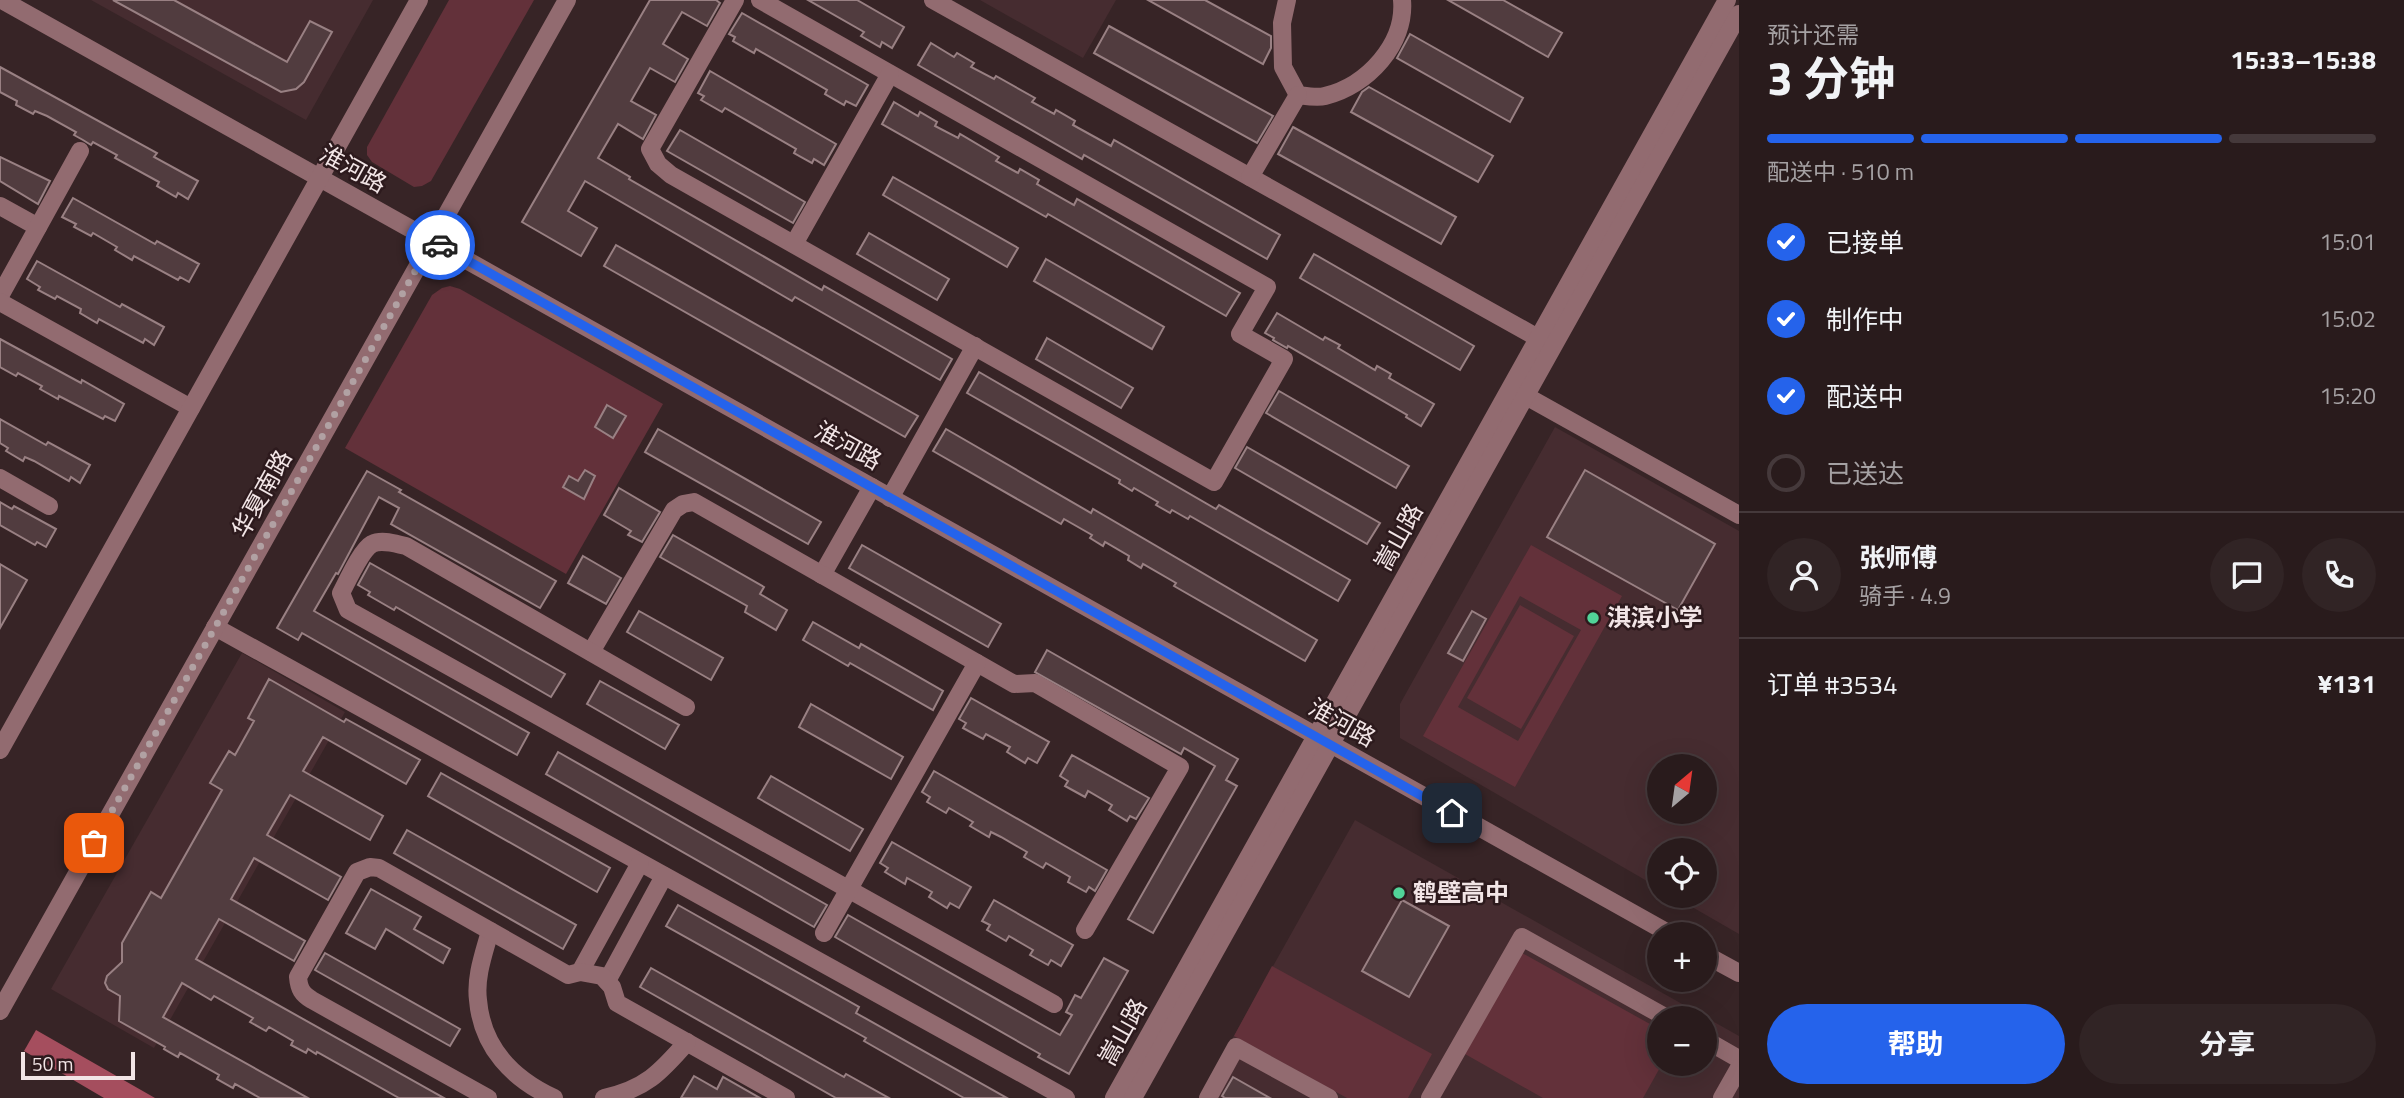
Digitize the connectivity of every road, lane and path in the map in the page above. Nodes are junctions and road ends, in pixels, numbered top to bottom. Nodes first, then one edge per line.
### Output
1 (2, 0) edge
2 (419, 0) edge
3 (566, 0) edge
4 (735, 0) edge
5 (760, 0) edge
6 (933, 0) edge
7 (1287, 0) edge
8 (1402, 0) edge
9 (1727, 0) edge
10 (29, 7) edge
11 (1739, 14) edge
12 (890, 74) junction
13 (1298, 95) junction
14 (80, 151) dead end
15 (1250, 177) junction
16 (320, 178) junction
17 (0, 206) edge
18 (38, 227) junction
19 (432, 241) junction
20 (794, 244) junction
21 (0, 296) edge
22 (0, 302) edge
23 (1538, 338) junction
24 (975, 346) junction
25 (1526, 396) junction
26 (191, 408) junction
27 (0, 478) edge
28 (872, 487) junction
29 (890, 498) junction
30 (49, 506) dead end
31 (1739, 515) edge
32 (822, 575) junction
33 (215, 627) junction
34 (591, 652) junction
35 (977, 663) junction
36 (686, 707) dead end
37 (1323, 741) junction
38 (0, 750) edge
39 (640, 863) junction
40 (664, 876) junction
41 (848, 889) junction
42 (1648, 922) edge
43 (1085, 930) dead end
44 (490, 931) junction
45 (824, 933) dead end
46 (1717, 961) edge
47 (580, 972) junction
48 (1739, 974) edge
49 (607, 981) junction
50 (1054, 1004) dead end
51 (1647, 1007) edge
52 (0, 1011) edge
53 (687, 1042) junction
54 (1717, 1046) edge
55 (1739, 1059) edge
56 (1739, 1068) edge
57 (488, 1098) edge
58 (554, 1098) edge
59 (604, 1098) edge
60 (786, 1098) edge
61 (1066, 1098) edge
62 (1114, 1098) edge
63 (1133, 1098) edge
64 (1208, 1098) edge
65 (1329, 1098) edge
66 (1430, 1098) edge
67 (1722, 1098) edge

1 - 10 street, 淮河路
2 - 16 street
3 - 19 street, 华夏南路
4 - 20 street
5 - 12 street
6 - 15 street
7 - 13 street
8 - 13 street
9 - 23 street, 嵩山路
10 - 16 street, 淮河路
11 - 25 street, 嵩山路
12 - 20 street
12 - 24 street
13 - 15 street
14 - 18 street
15 - 23 street
16 - 19 street, 淮河路
16 - 26 street
17 - 18 street
18 - 21 street
19 - 28 street, 淮河路
19 - 33 street, 华夏南路
20 - 24 street
22 - 26 street
23 - 37 street, 嵩山路
24 - 29 street
25 - 31 street
25 - 37 street, 嵩山路
26 - 38 street
27 - 30 street
28 - 29 street, 淮河路
28 - 32 street
29 - 37 street, 淮河路
32 - 34 street
32 - 35 street
33 - 39 street
33 - 52 street, 华夏南路
34 - 36 street
34 - 41 street
35 - 41 street
35 - 43 street
37 - 42 street, 淮河路
37 - 62 street, 嵩山路
37 - 63 street, 嵩山路
39 - 40 street
39 - 47 street
40 - 49 street
40 - 61 street
41 - 45 street
41 - 50 street
44 - 47 street
44 - 57 street
44 - 58 street
46 - 48 street
47 - 49 street
49 - 53 street
51 - 66 street
53 - 59 street
53 - 60 street
54 - 55 street
56 - 67 street
64 - 65 street

